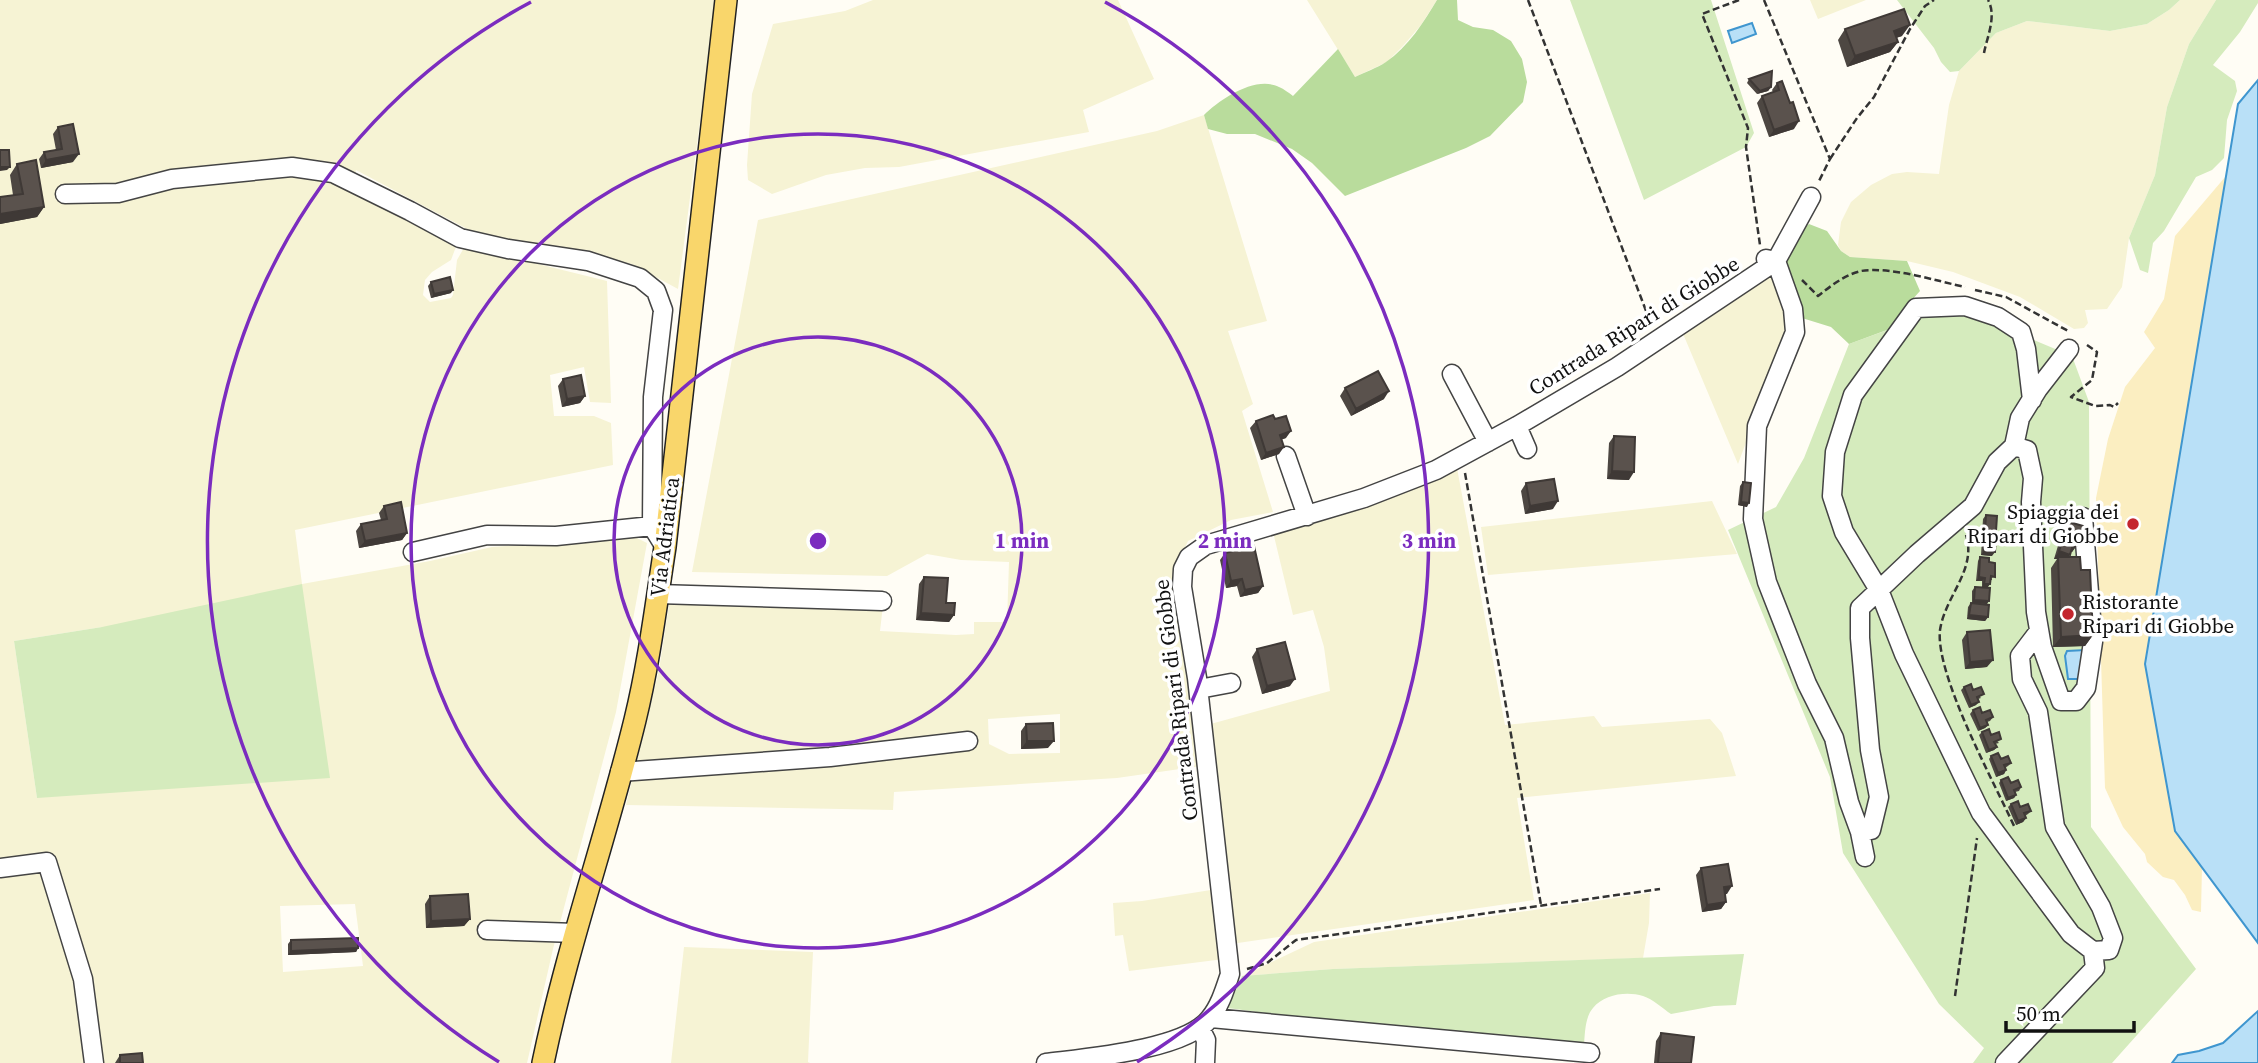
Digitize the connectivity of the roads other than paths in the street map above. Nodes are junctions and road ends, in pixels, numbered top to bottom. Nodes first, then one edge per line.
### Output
1 (726, 0) edge
2 (65, 194) dead end
3 (1811, 197) road end
4 (1769, 260) junction
5 (2069, 349) dead end
6 (1452, 374) dead end
7 (2032, 400) junction
8 (1517, 426) junction
9 (1488, 442) junction
10 (2014, 446) junction
11 (1527, 449) dead end
12 (1286, 456) edge
13 (1307, 516) junction
14 (2083, 517) dead end
15 (652, 526) junction
16 (665, 547) junction
17 (413, 552) dead end
18 (1879, 590) junction
19 (658, 594) junction
20 (883, 601) dead end
21 (2039, 631) junction
22 (1231, 683) dead end
23 (1199, 690) junction
24 (968, 741) dead end
25 (621, 772) junction
26 (1860, 832) junction
27 (1865, 857) dead end
28 (0, 868) edge
29 (487, 930) dead end
30 (576, 933) junction
31 (2093, 951) junction
32 (1206, 1023) junction
33 (1590, 1053) dead end
34 (94, 1063) edge
35 (544, 1063) edge
36 (1046, 1063) edge
37 (1205, 1063) edge
38 (2005, 1063) edge

1 - 16 main road, Via Adriatica
2 - 15 street
3 - 4 street, Contrada Ripari di Giobbe
4 - 8 street, Contrada Ripari di Giobbe
4 - 26 street
5 - 7 street
6 - 9 street
7 - 10 street
7 - 18 street
8 - 9 street, Contrada Ripari di Giobbe
8 - 11 street
9 - 13 street, Contrada Ripari di Giobbe
10 - 18 street
10 - 21 street
12 - 13 street
13 - 23 street, Contrada Ripari di Giobbe
14 - 21 street
15 - 16 street
15 - 17 street
16 - 19 main road, Via Adriatica
18 - 26 street
18 - 31 street
19 - 20 street
19 - 25 main road, Via Adriatica
21 - 31 street
22 - 23 street
23 - 32 street, Contrada Ripari di Giobbe
24 - 25 street
25 - 30 main road, Via Adriatica
26 - 27 street
28 - 34 street
29 - 30 street
30 - 35 main road, Via Adriatica
31 - 38 street
32 - 33 street
32 - 36 street
32 - 37 street

